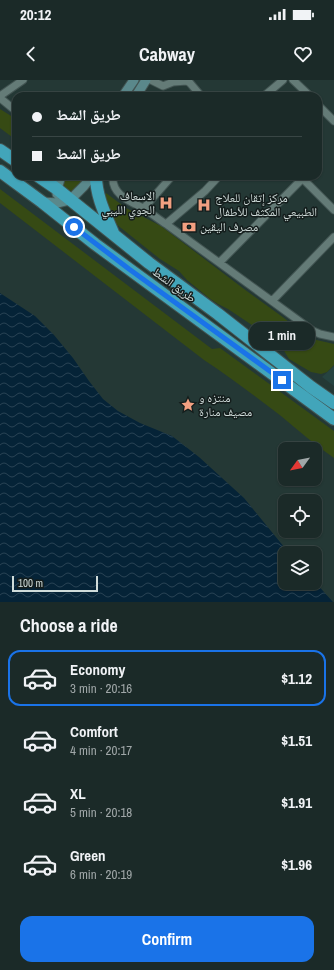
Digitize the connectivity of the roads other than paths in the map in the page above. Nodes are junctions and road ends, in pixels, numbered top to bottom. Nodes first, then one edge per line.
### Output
1 (23, 80) edge
2 (134, 80) edge
3 (146, 80) edge
4 (152, 80) edge
5 (284, 80) edge
6 (293, 80) edge
7 (304, 90) edge
8 (126, 92) edge
9 (138, 92) edge
10 (198, 92) edge
11 (269, 92) edge
12 (0, 97) edge
13 (12, 108) edge
14 (322, 109) edge
15 (334, 121) edge
16 (0, 171) edge
17 (12, 180) edge
18 (12, 180) edge
19 (44, 180) edge
20 (60, 180) edge
21 (89, 180) edge
22 (96, 180) edge
23 (113, 180) edge
24 (168, 180) edge
25 (215, 180) edge
26 (298, 180) edge
27 (304, 180) edge
28 (57, 189) junction
29 (70, 200) junction
30 (42, 202) junction
31 (58, 203) junction
32 (143, 209) junction
33 (334, 210) edge
34 (64, 219) junction
35 (166, 224) junction
36 (334, 237) edge
37 (116, 238) junction
38 (220, 262) junction
39 (272, 301) junction
40 (334, 337) edge
41 (334, 403) edge
42 (334, 419) edge

1 - 12 street
2 - 8 main road
3 - 9 main road
4 - 10 street
5 - 11 street
6 - 7 street
12 - 13 street
14 - 15 street
16 - 17 highway, طريق الشط
18 - 30 highway, طريق الشط
19 - 28 highway, طريق الشط
20 - 28 main road
21 - 29 main road
22 - 37 highway
23 - 32 street
24 - 32 street
25 - 35 street
26 - 38 street
27 - 33 street
28 - 29 highway, طريق الشط
28 - 31 main road
29 - 31 main road
29 - 37 highway, طريق الشط
30 - 31 main road
30 - 34 highway, طريق الشط
31 - 34 main road
32 - 35 street
34 - 42 highway, طريق الشط
35 - 38 street
36 - 39 street
37 - 41 highway, طريق الشط
38 - 39 street
39 - 40 street

